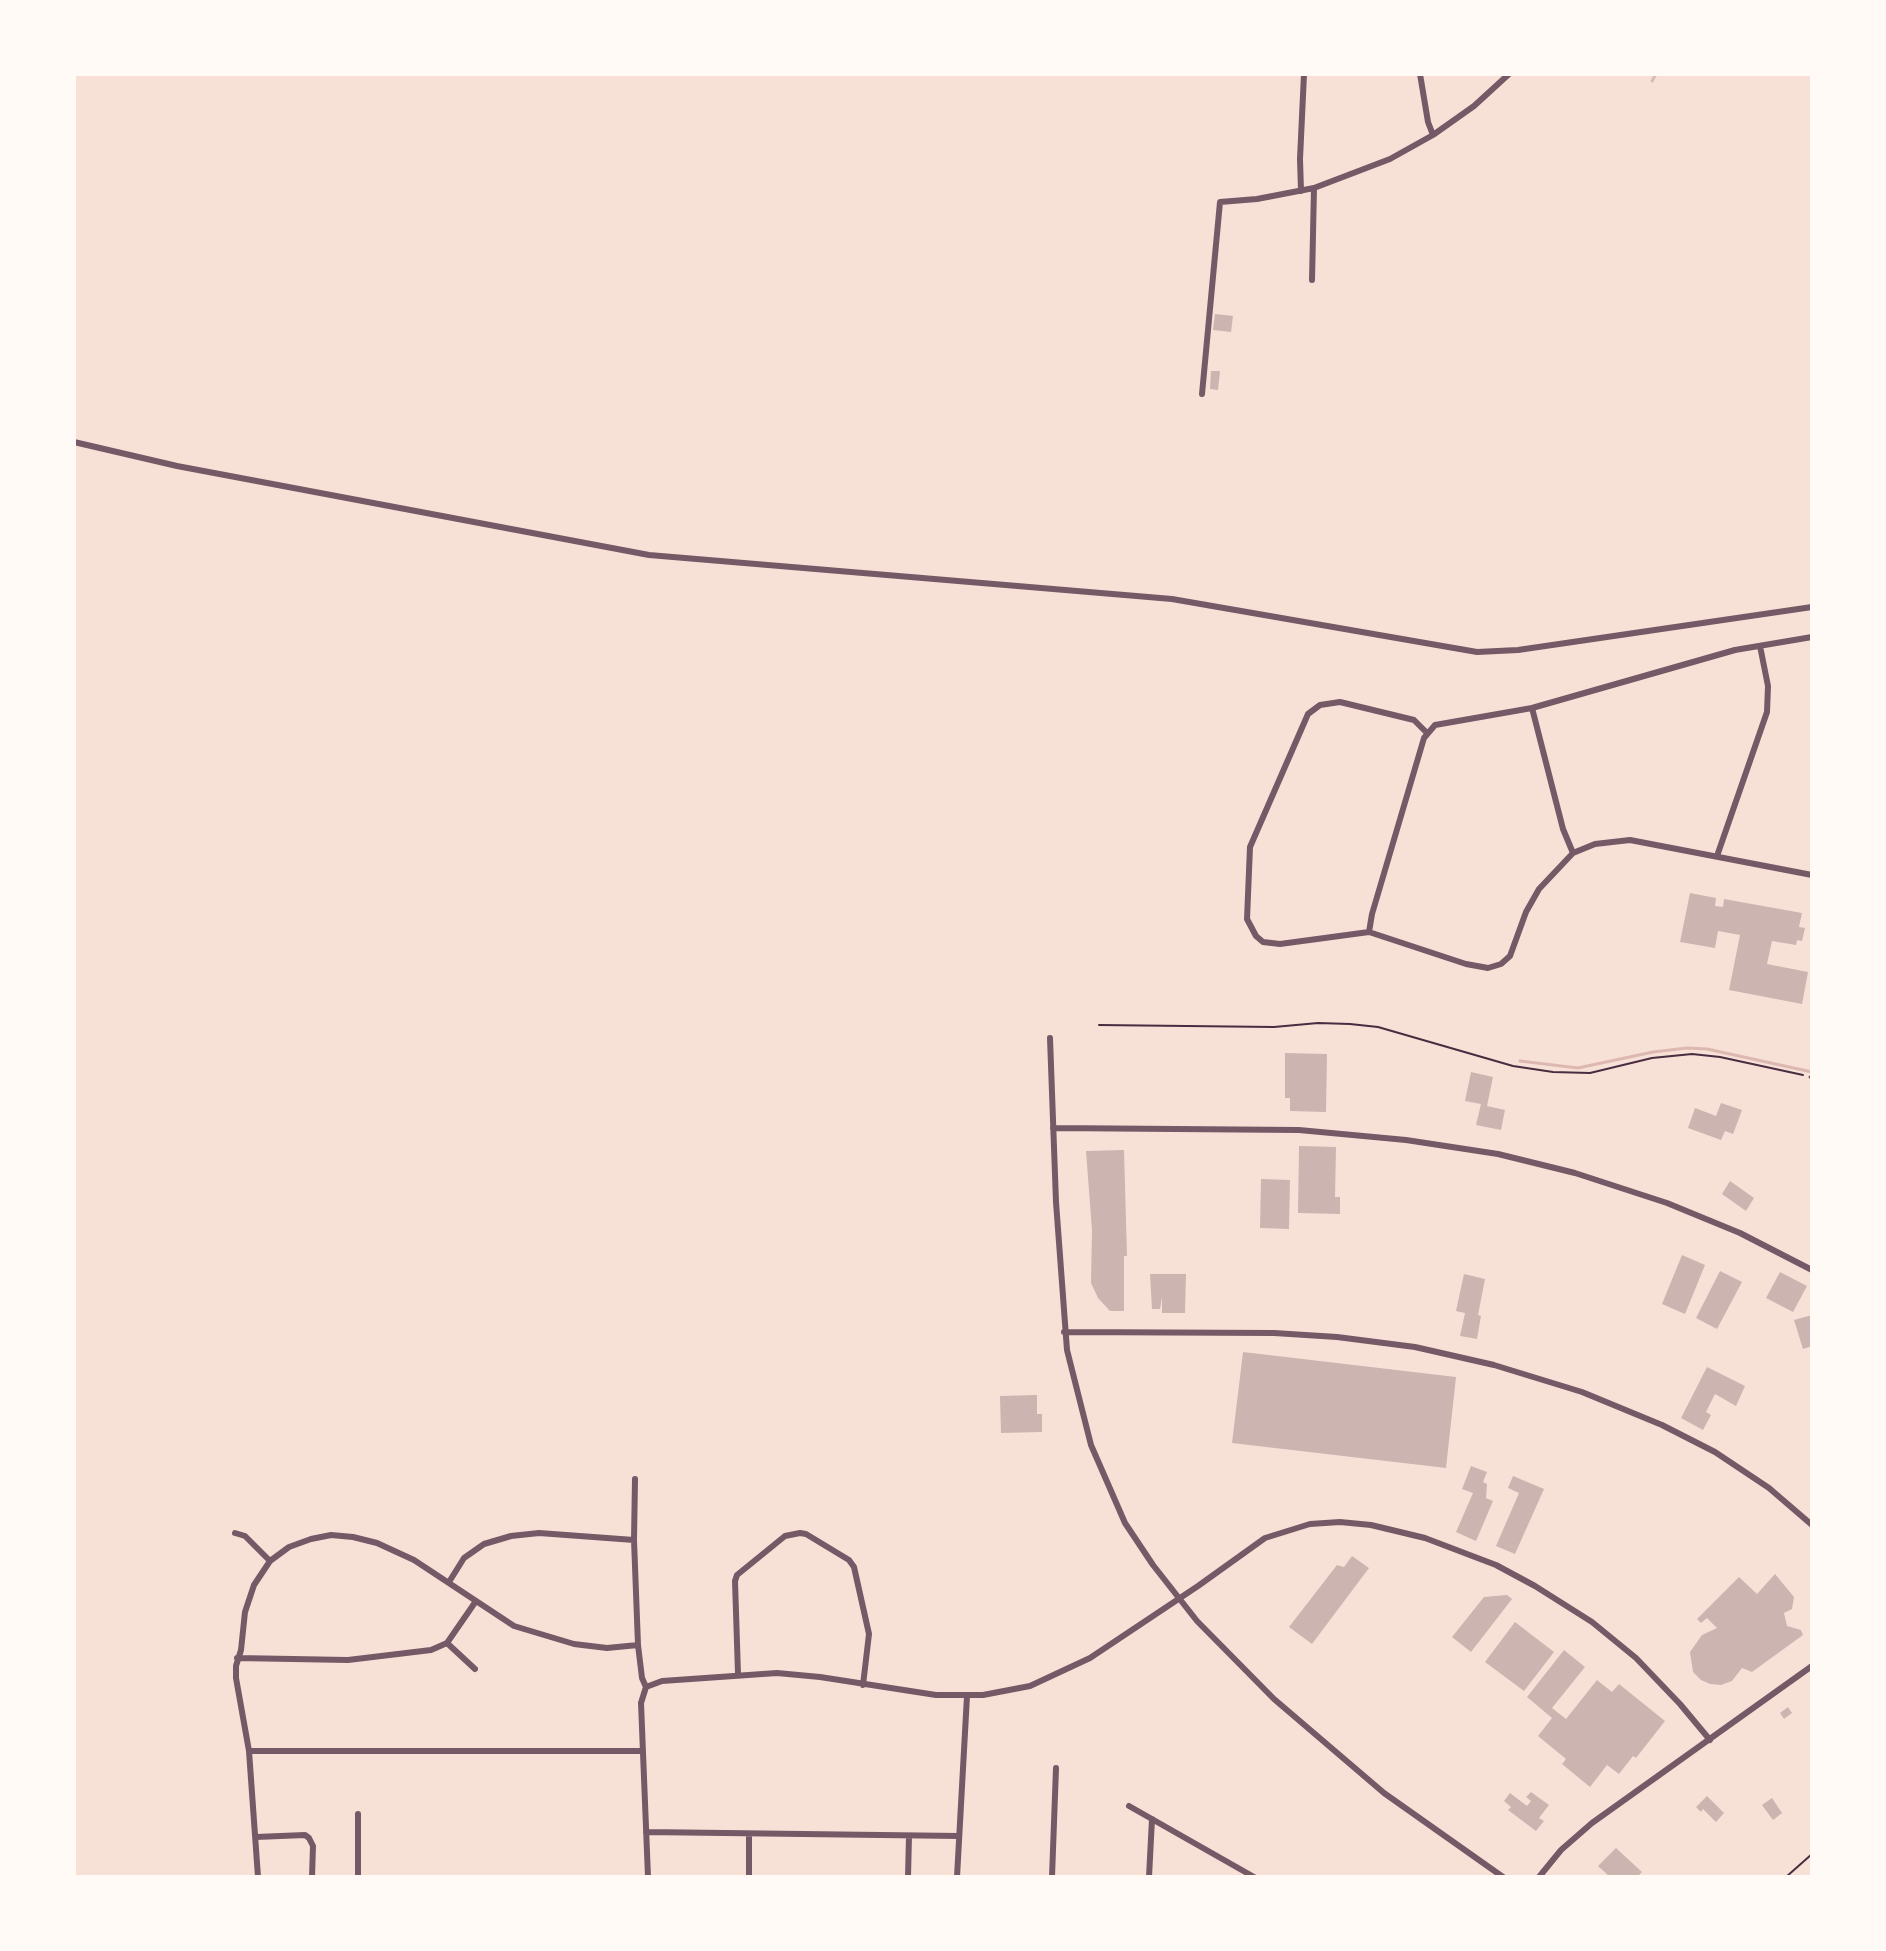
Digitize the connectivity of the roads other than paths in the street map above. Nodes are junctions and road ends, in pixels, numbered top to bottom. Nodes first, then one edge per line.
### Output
1 (1304, 74) edge
2 (1420, 74) edge
3 (1509, 74) edge
4 (1433, 135) junction
5 (1314, 188) junction
6 (1301, 191) junction
7 (1312, 280) dead end
8 (1202, 394) dead end
9 (74, 442) edge
10 (1812, 607) edge
11 (1812, 637) edge
12 (1760, 646) junction
13 (1532, 708) junction
14 (1425, 735) junction
15 (1573, 853) junction
16 (1717, 856) junction
17 (1812, 875) edge
18 (1369, 932) junction
19 (1050, 1038) dead end
20 (1053, 1128) junction
21 (1812, 1270) edge
22 (1064, 1332) junction
23 (635, 1479) dead end
24 (1812, 1525) edge
25 (235, 1533) dead end
26 (634, 1540) junction
27 (270, 1561) junction
28 (449, 1582) junction
29 (1180, 1598) junction
30 (476, 1601) junction
31 (447, 1643) junction
32 (638, 1645) junction
33 (237, 1658) junction
34 (1812, 1666) edge
35 (475, 1669) dead end
36 (738, 1674) junction
37 (863, 1685) junction
38 (646, 1687) junction
39 (967, 1696) junction
40 (1710, 1740) junction
41 (249, 1751) junction
42 (642, 1751) junction
43 (1056, 1768) dead end
44 (1129, 1806) dead end
45 (358, 1814) dead end
46 (1152, 1819) junction
47 (646, 1832) junction
48 (749, 1835) junction
49 (909, 1836) junction
50 (959, 1836) junction
51 (256, 1837) junction
52 (258, 1877) edge
53 (312, 1877) edge
54 (358, 1877) edge
55 (648, 1877) edge
56 (749, 1877) edge
57 (908, 1877) edge
58 (957, 1877) edge
59 (1052, 1877) edge
60 (1149, 1877) edge
61 (1253, 1877) edge
62 (1503, 1877) edge
63 (1539, 1877) edge

1 - 6 street
2 - 4 street
3 - 4 street
4 - 5 street
5 - 6 street
5 - 7 street
6 - 8 street
9 - 10 street
11 - 12 street
12 - 13 street
12 - 16 street
13 - 14 street
13 - 15 street
14 - 18 street
14 - 18 street
15 - 16 street
15 - 18 street
16 - 17 street
19 - 20 street
20 - 21 street
20 - 22 street
22 - 24 street
22 - 29 street
23 - 26 street
25 - 27 street
26 - 28 street
26 - 32 street
27 - 28 street
27 - 33 street
28 - 30 street
29 - 39 street
29 - 40 street
29 - 62 street
30 - 31 street
30 - 32 street
31 - 33 street
31 - 35 street
32 - 38 street
33 - 41 street
34 - 40 street
36 - 37 street
36 - 37 street
36 - 38 street
37 - 39 street
38 - 42 street
39 - 50 street
40 - 63 street
41 - 42 street
41 - 51 street
42 - 47 street
43 - 59 street
44 - 46 street
45 - 54 street
46 - 60 street
46 - 61 street
47 - 48 street
47 - 55 street
48 - 49 street
48 - 56 street
49 - 50 street
49 - 57 street
50 - 58 street
51 - 52 street
51 - 53 street

